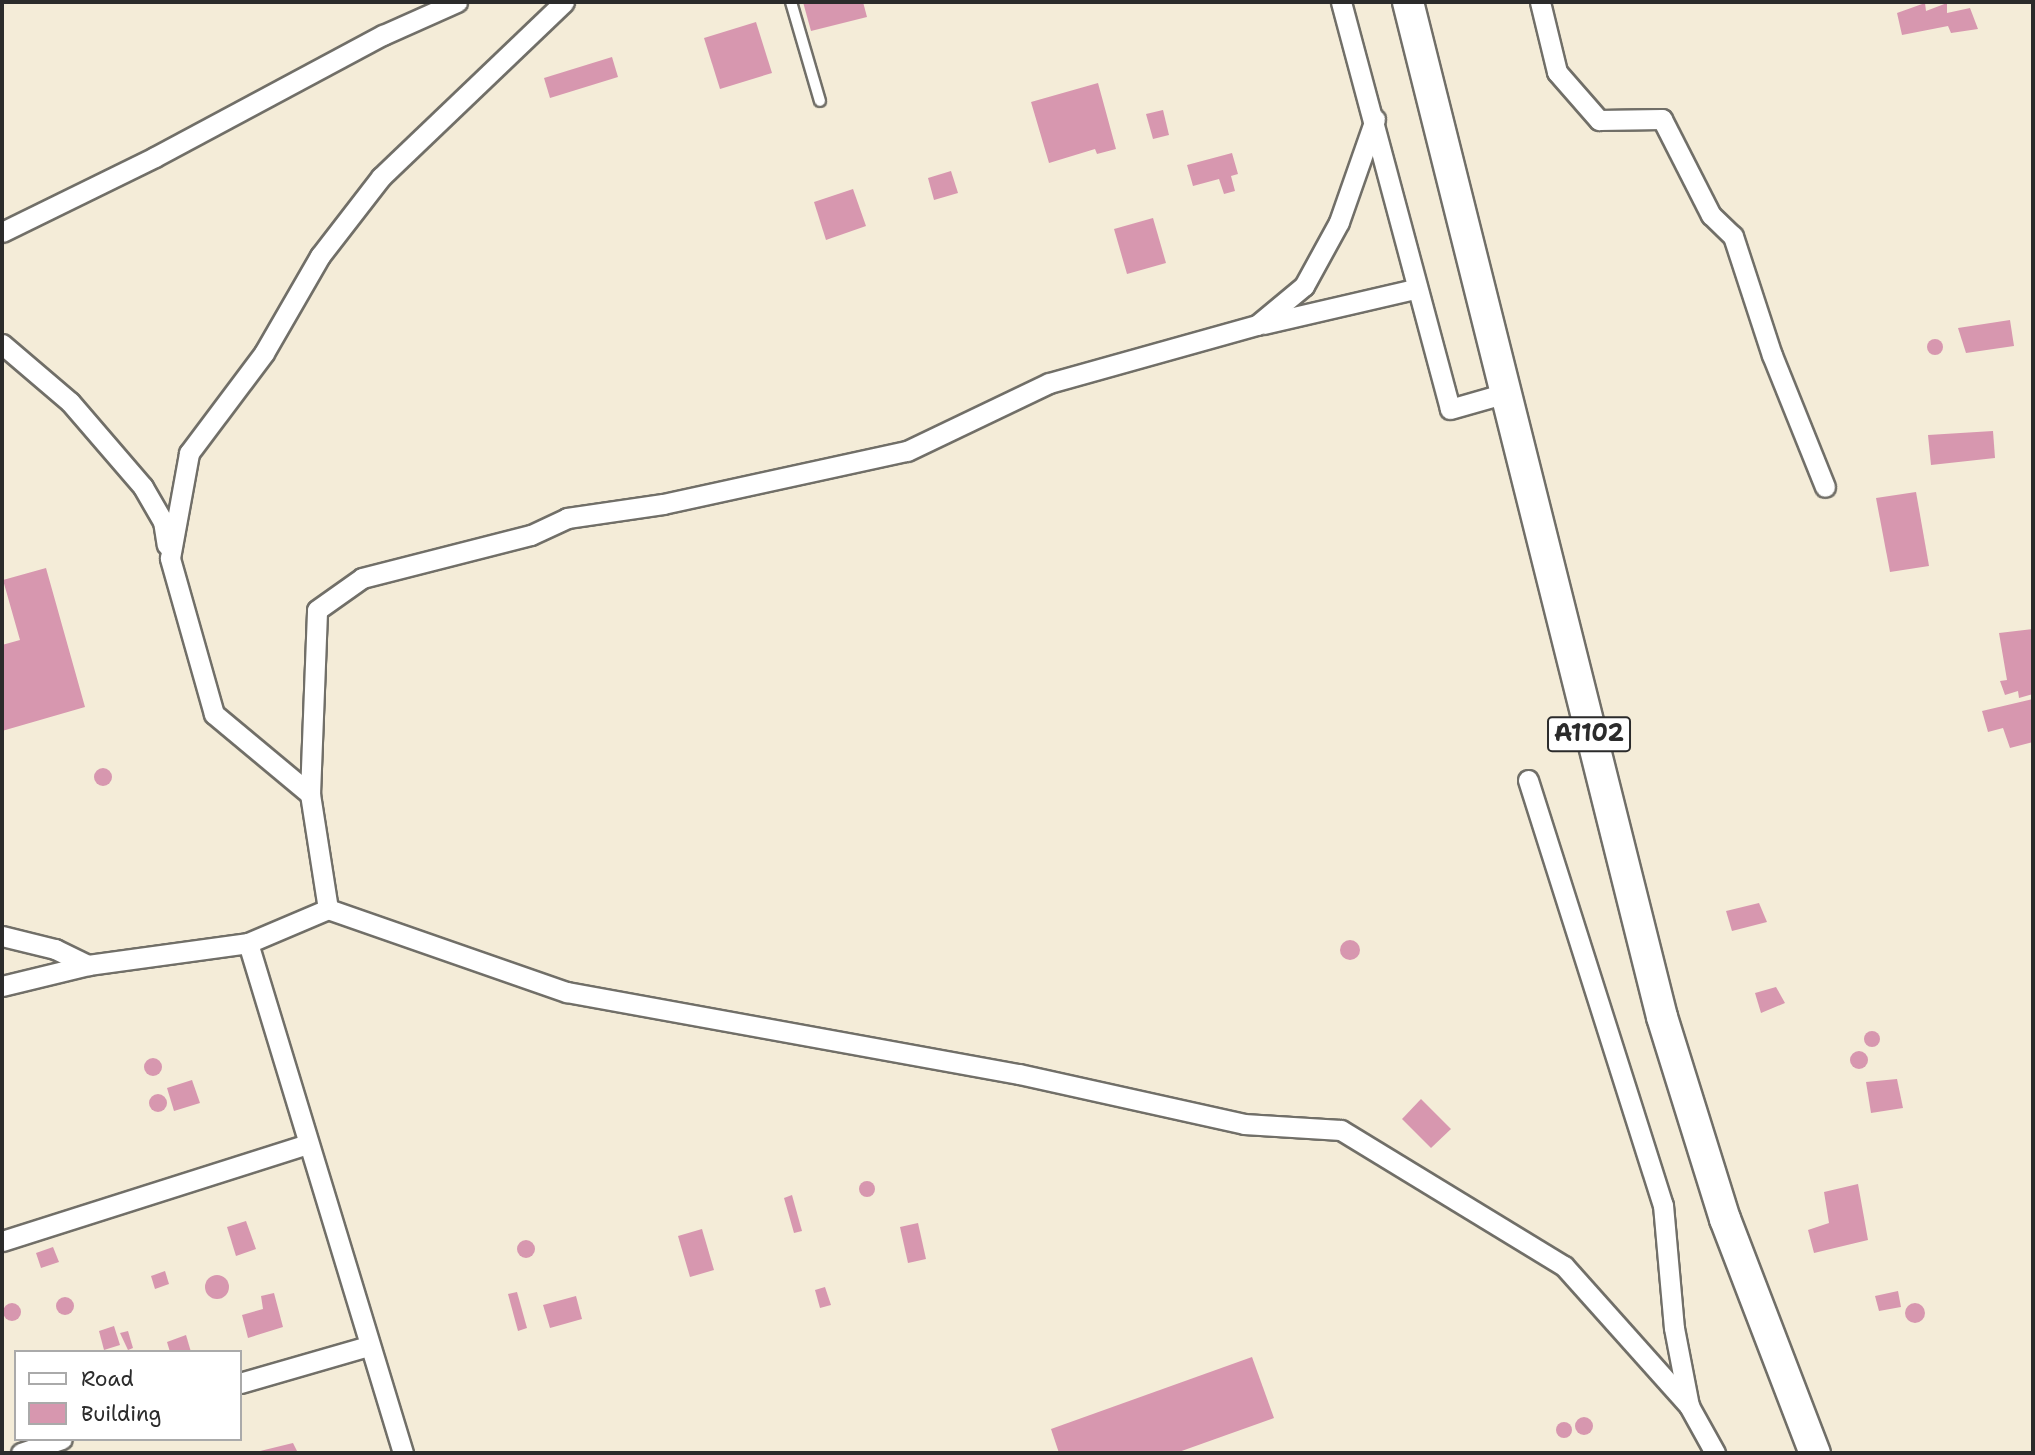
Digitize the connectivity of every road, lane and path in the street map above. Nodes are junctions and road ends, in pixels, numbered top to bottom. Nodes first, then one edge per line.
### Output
1 (457, 2) edge
2 (564, 2) edge
3 (791, 2) edge
4 (1341, 2) edge
5 (1408, 2) edge
6 (1540, 2) edge
7 (820, 101) dead end
8 (1375, 119) junction
9 (2, 232) edge
10 (1415, 289) junction
11 (1256, 325) junction
12 (2, 344) edge
13 (1506, 393) junction
14 (1825, 487) dead end
15 (170, 558) junction
16 (1528, 780) dead end
17 (310, 794) junction
18 (328, 909) junction
19 (2, 936) edge
20 (248, 943) junction
21 (88, 965) junction
22 (2, 986) edge
23 (308, 1144) junction
24 (2, 1241) edge
25 (368, 1346) junction
26 (242, 1382) edge
27 (1689, 1406) junction
28 (56, 1441) edge
29 (21, 1453) edge
30 (403, 1453) edge
31 (1714, 1453) edge
32 (1815, 1453) edge

1 - 9 street
2 - 15 street
3 - 7 lane
4 - 8 street
5 - 13 main road, A1102
6 - 14 street
8 - 10 street
8 - 11 street
10 - 11 street
10 - 13 street
11 - 17 street
12 - 15 street
13 - 32 main road, A1102
15 - 17 street
16 - 27 street
17 - 18 street
18 - 20 street
18 - 27 street
19 - 21 street
20 - 21 street
20 - 23 street
21 - 22 street
23 - 24 street
23 - 25 street
25 - 26 street
25 - 30 street
27 - 31 street
28 - 29 street

